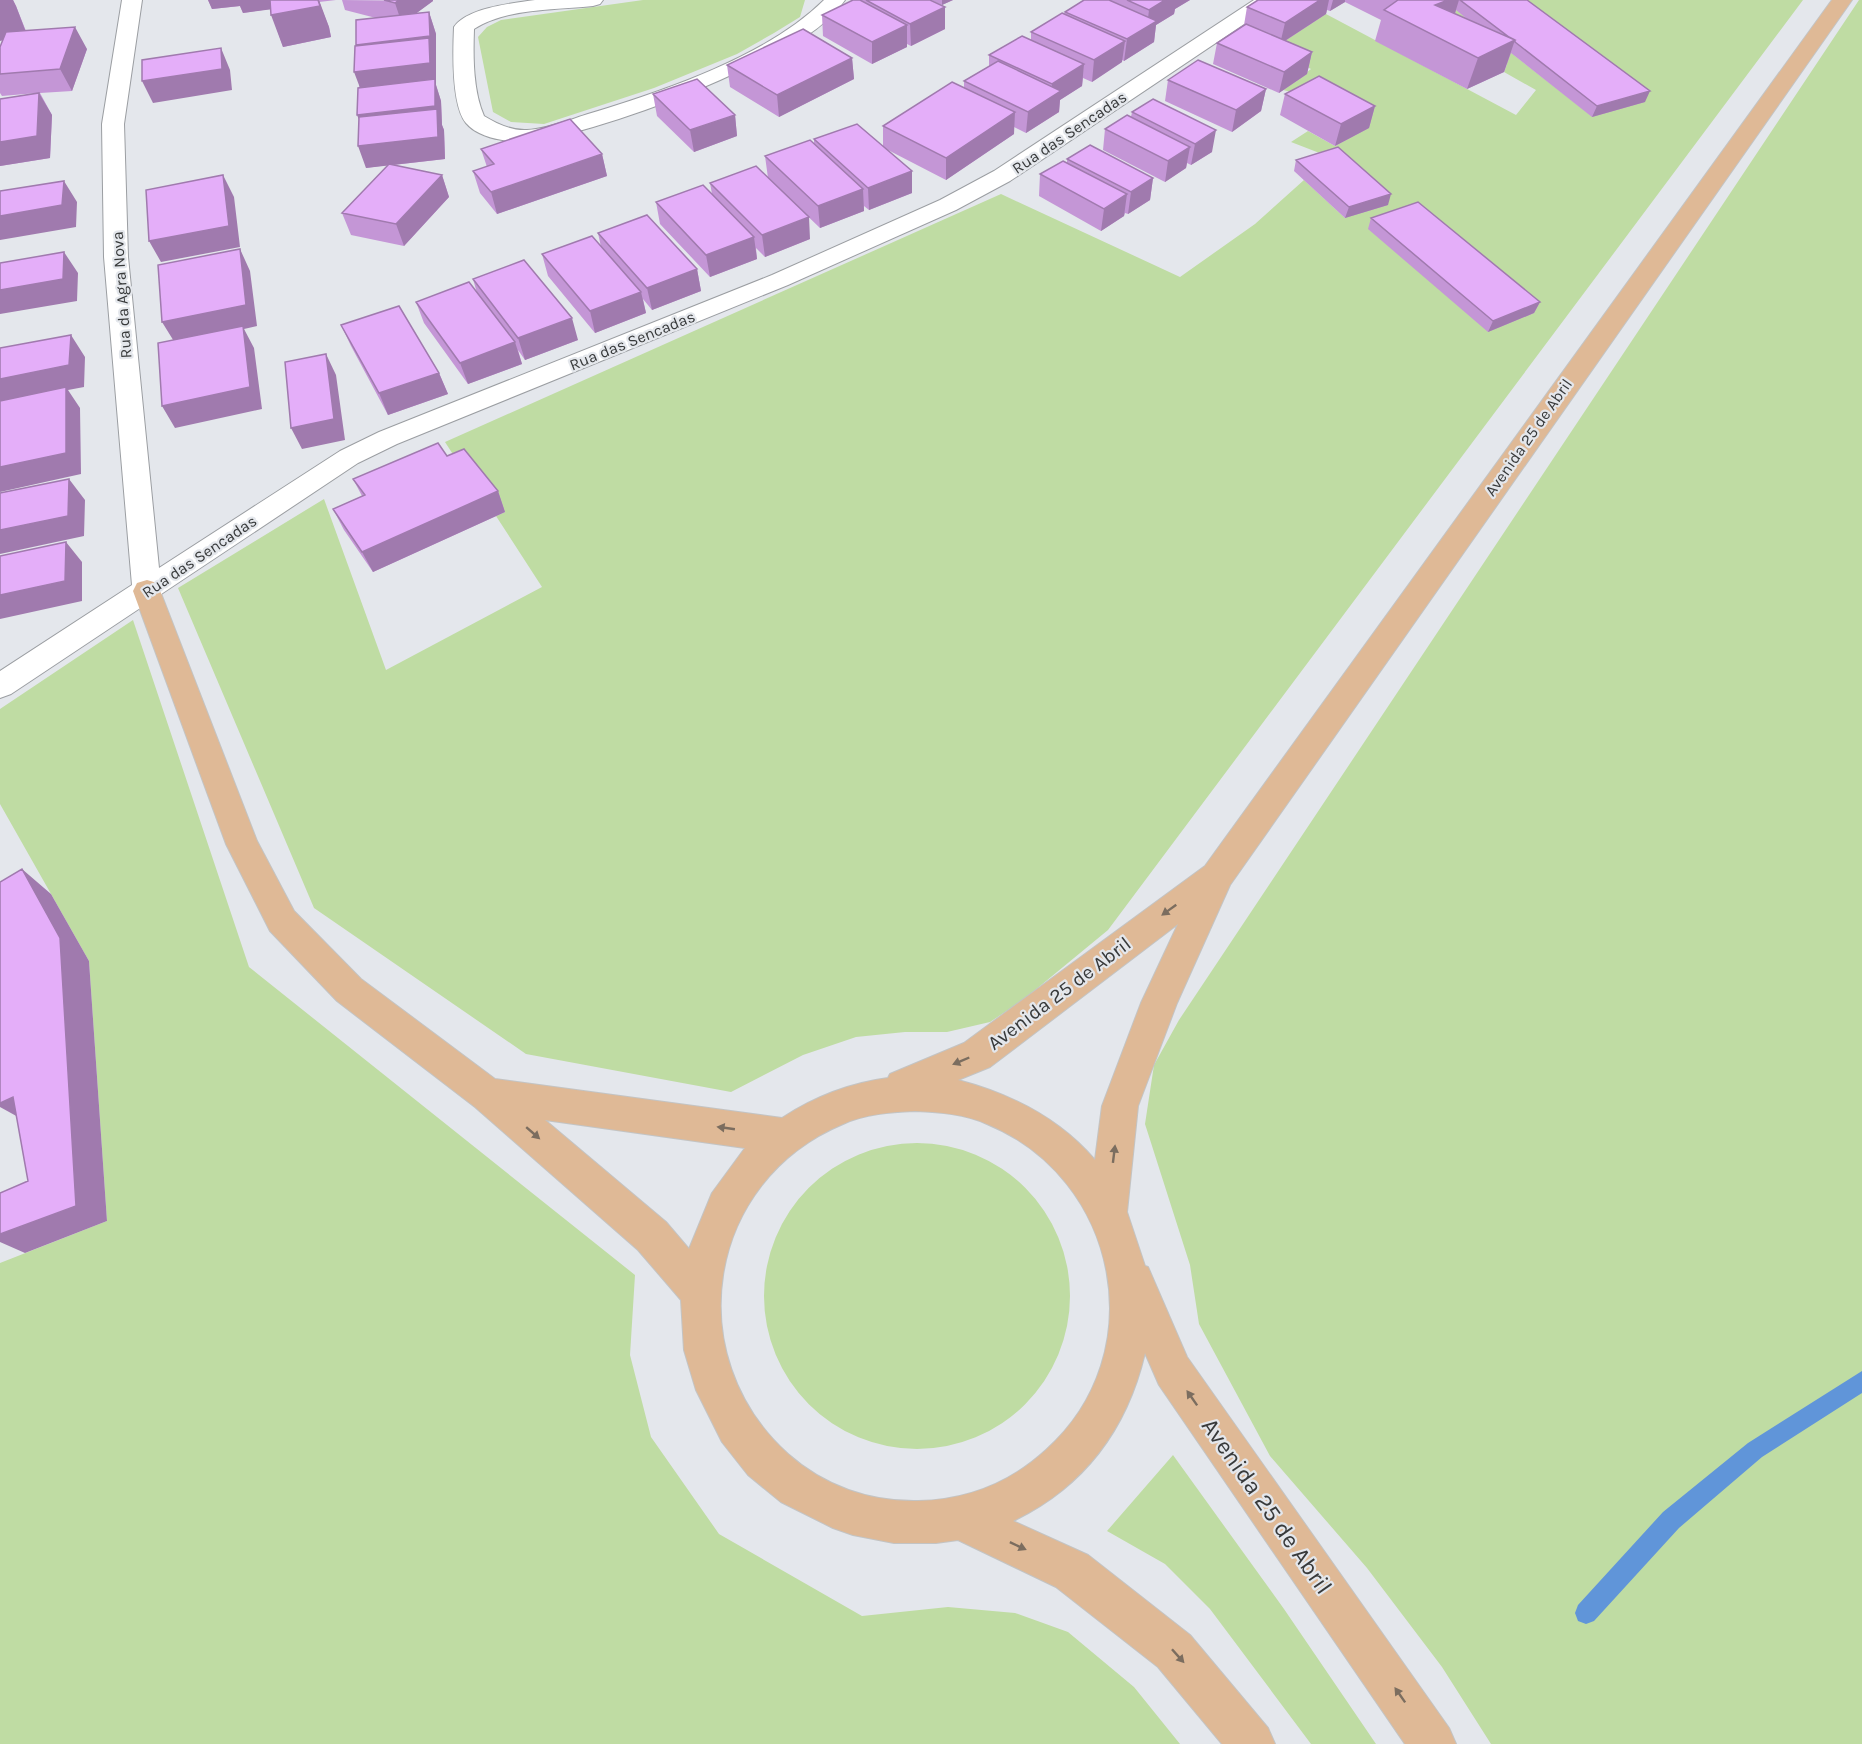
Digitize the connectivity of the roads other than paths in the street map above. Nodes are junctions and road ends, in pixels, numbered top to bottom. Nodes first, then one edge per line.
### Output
1 (132, 0) edge
2 (593, 0) edge
3 (835, 0) edge
4 (1267, 0) edge
5 (1842, 0) edge
6 (147, 591) junction
7 (0, 686) edge
8 (1217, 876) junction
9 (890, 1091) junction
10 (488, 1095) junction
11 (784, 1136) junction
12 (1108, 1212) junction
13 (1123, 1255) junction
14 (702, 1294) junction
15 (966, 1521) junction
16 (1252, 1744) edge
17 (1433, 1744) edge

1 - 6 street, Rua da Agra Nova
2 - 3 street
4 - 6 street, Rua das Sencadas
5 - 8 main road, Avenida 25 de Abril
6 - 7 street, Rua das Sencadas
6 - 10 main road
8 -> 9 main road, Avenida 25 de Abril
12 -> 8 main road, Avenida 25 de Abril
9 - 11 main road, Avenida 25 de Abril
9 - 12 main road, Avenida 25 de Abril
11 -> 10 main road
10 -> 14 main road
11 - 14 main road, Avenida 25 de Abril
12 - 13 main road, Avenida 25 de Abril
13 - 15 main road, Avenida 25 de Abril
17 -> 13 main road, Avenida 25 de Abril
14 - 15 main road, Avenida 25 de Abril
15 -> 16 main road

